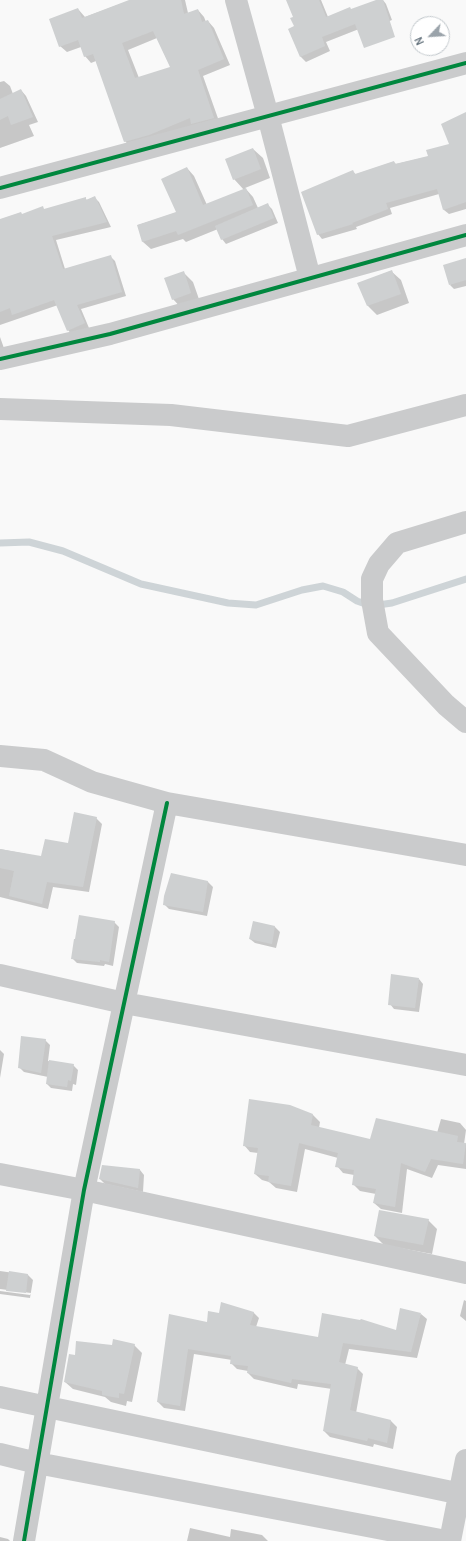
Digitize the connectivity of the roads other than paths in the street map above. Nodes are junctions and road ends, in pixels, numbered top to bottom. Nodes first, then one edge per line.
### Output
1 (236, 0) edge
2 (466, 63) edge
3 (268, 116) junction
4 (0, 188) edge
5 (466, 235) edge
6 (310, 278) junction
7 (0, 359) edge
8 (466, 404) edge
9 (0, 409) edge
10 (466, 522) edge
11 (466, 722) edge
12 (0, 756) edge
13 (167, 803) junction
14 (466, 855) edge
15 (0, 975) edge
16 (124, 1002) junction
17 (466, 1065) edge
18 (0, 1174) edge
19 (84, 1190) junction
20 (466, 1273) edge
21 (0, 1397) edge
22 (46, 1408) junction
23 (0, 1454) edge
24 (466, 1460) edge
25 (37, 1463) junction
26 (462, 1494) edge
27 (24, 1541) edge
28 (446, 1541) edge
29 (450, 1541) edge

1 - 3 street
2 - 3 street
3 - 4 street
3 - 6 street
5 - 6 street
6 - 7 street
8 - 9 street
10 - 11 street
12 - 13 street
13 - 14 street
13 - 16 street
15 - 16 street
16 - 17 street
16 - 19 street
18 - 19 street
19 - 20 street
19 - 22 street
21 - 22 street
22 - 25 street
22 - 26 street
23 - 25 street
24 - 26 street
25 - 27 street
25 - 28 street
26 - 29 street

